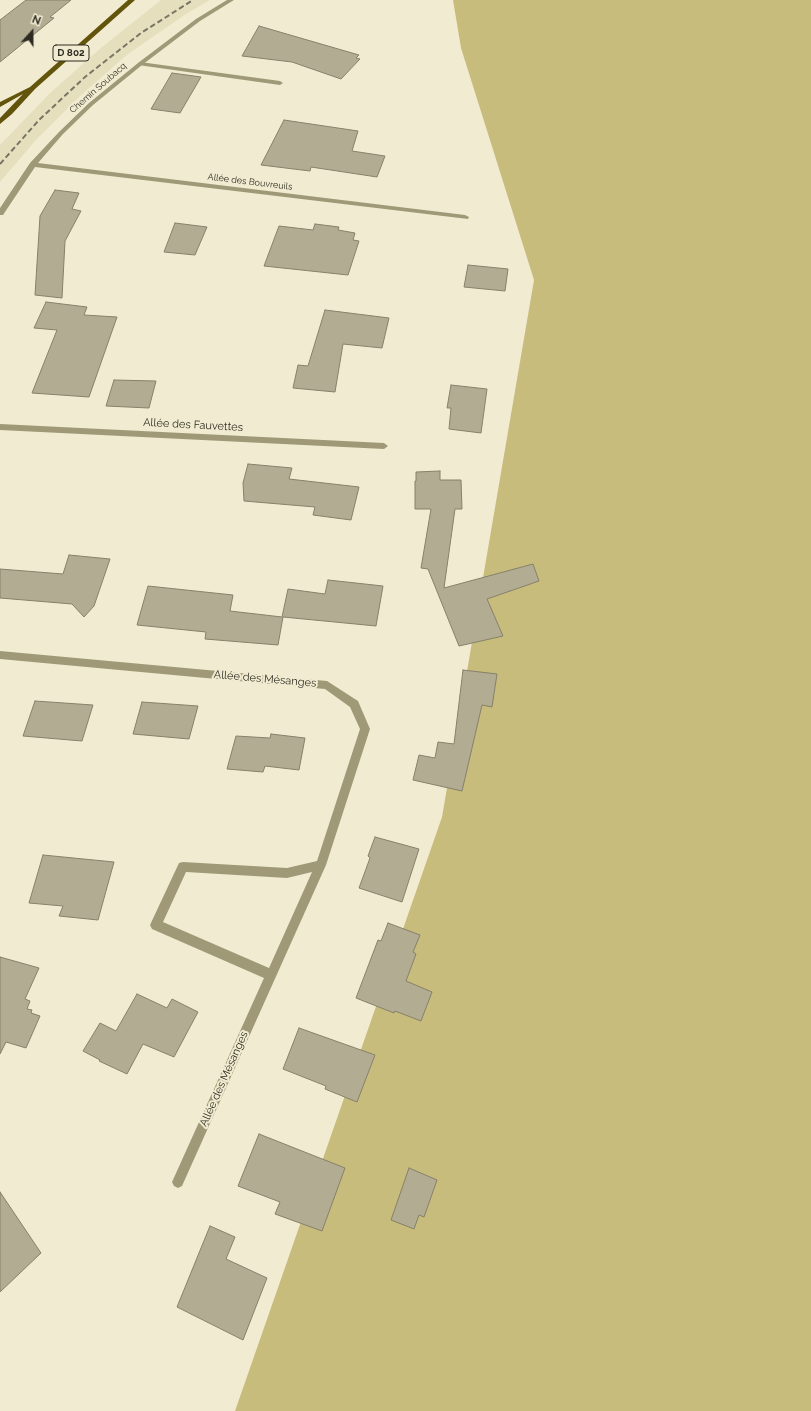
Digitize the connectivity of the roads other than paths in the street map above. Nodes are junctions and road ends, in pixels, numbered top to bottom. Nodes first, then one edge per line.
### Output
1 (132, 0) edge
2 (231, 0) edge
3 (140, 64) junction
4 (280, 82) dead end
5 (33, 88) junction
6 (0, 105) edge
7 (0, 122) edge
8 (33, 165) junction
9 (0, 213) edge
10 (465, 217) dead end
11 (0, 427) edge
12 (384, 446) dead end
13 (0, 655) edge
14 (320, 865) junction
15 (271, 975) junction
16 (178, 1182) dead end

1 - 5 main road, D 802
2 - 3 street, Chemin Soubacq
3 - 4 street
3 - 8 street, Chemin Soubacq
5 - 6 main road, D 802
5 - 7 main road, D 802
8 - 9 street, Chemin Soubacq
8 - 10 street, Allée des Bouvreuils
11 - 12 street, Allée des Fauvettes
13 - 14 street, Allée des Mésanges
14 - 15 street, Allée des Mésanges
14 - 15 street
15 - 16 street, Allée des Mésanges

